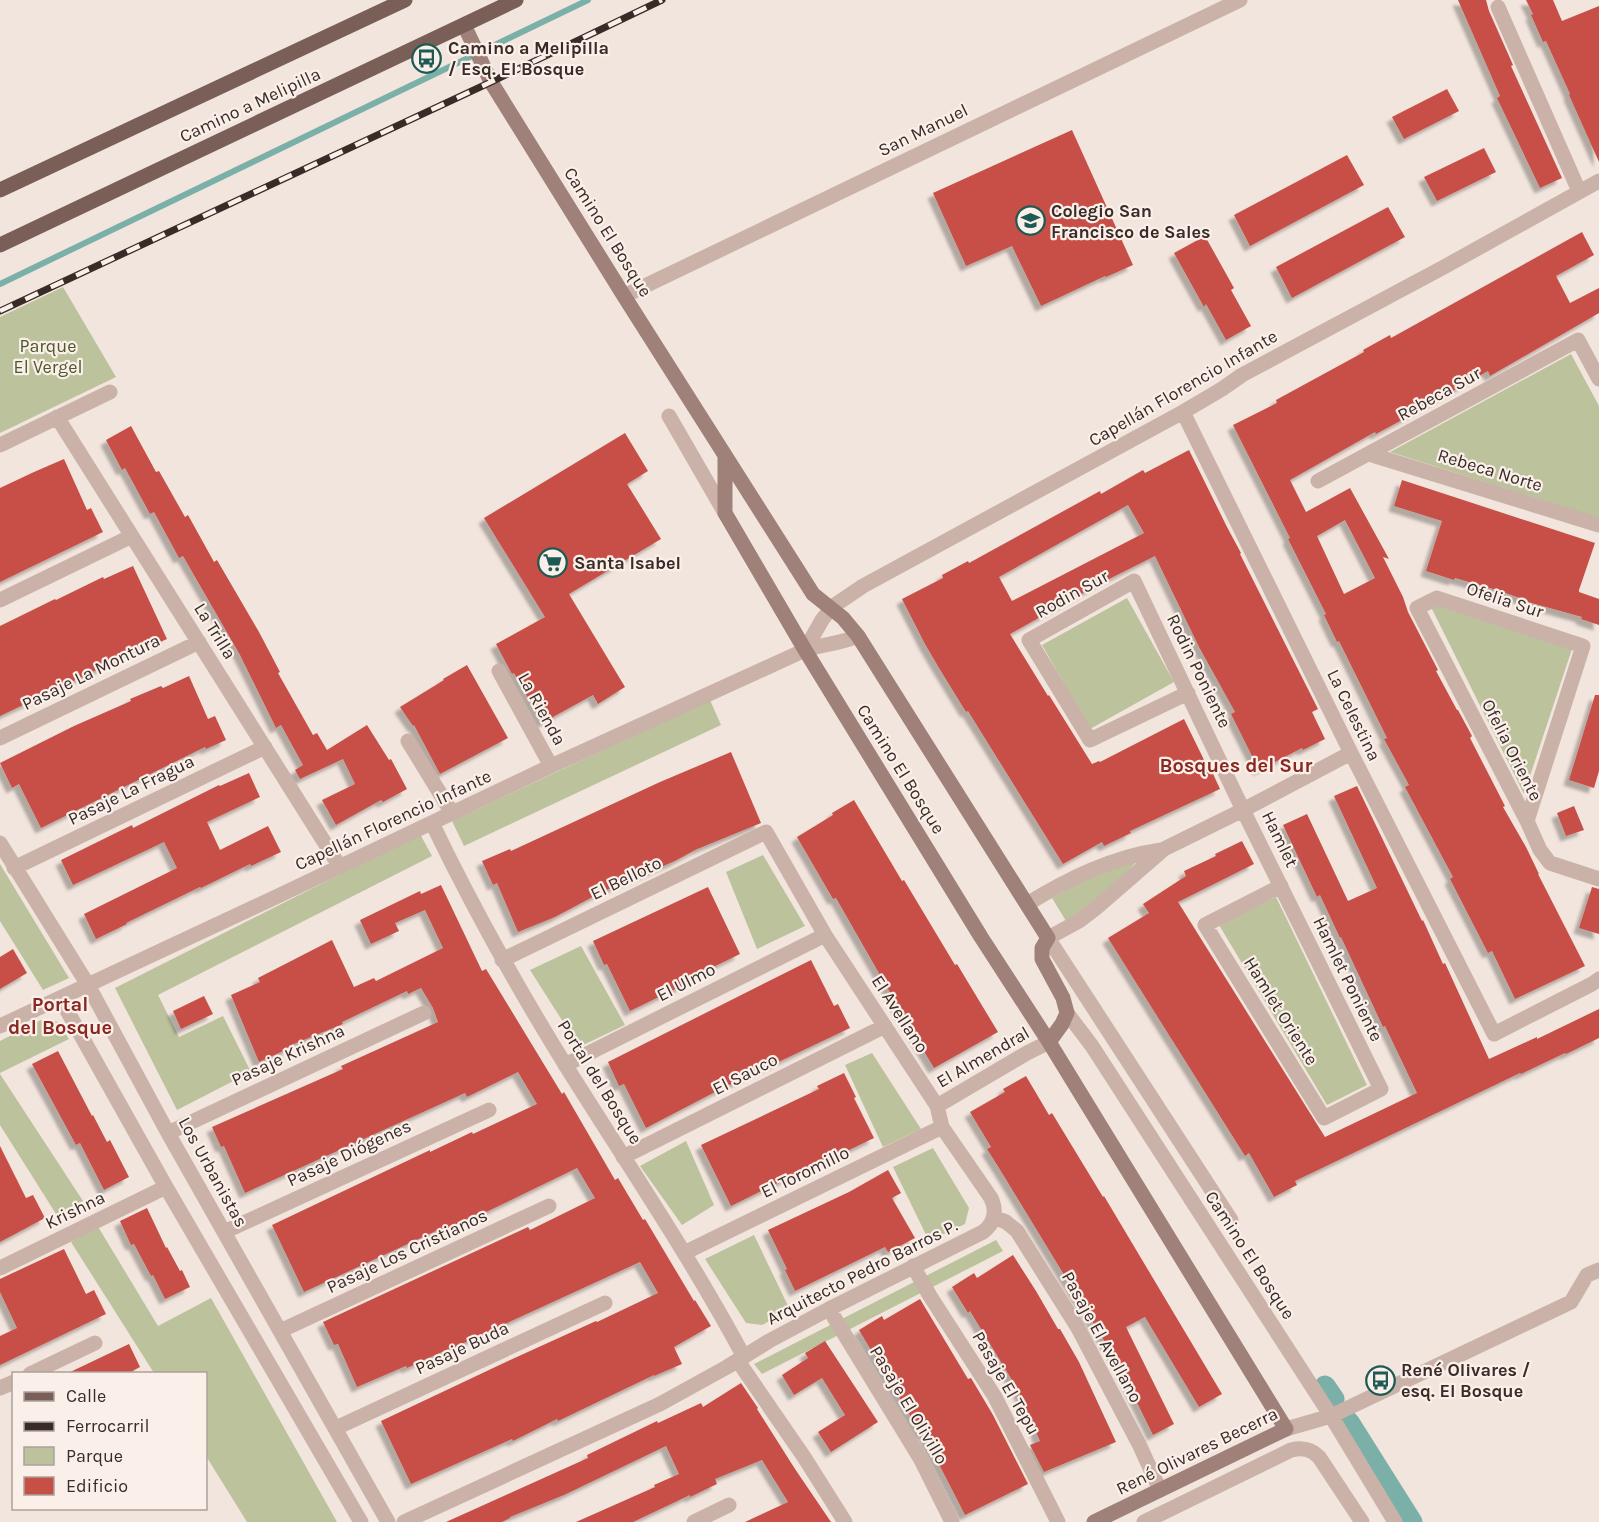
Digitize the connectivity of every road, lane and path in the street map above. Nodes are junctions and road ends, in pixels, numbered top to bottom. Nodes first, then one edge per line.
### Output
1 (405, 0) edge
2 (516, 0) edge
3 (1240, 0) edge
4 (1498, 7) dead end
5 (464, 25) junction
6 (1599, 181) edge
7 (0, 190) edge
8 (1579, 191) junction
9 (0, 245) edge
10 (624, 296) junction
11 (1599, 379) edge
12 (110, 392) dead end
13 (1183, 412) junction
14 (669, 416) dead end
15 (57, 417) junction
16 (0, 445) edge
17 (1369, 454) junction
18 (725, 456) junction
19 (1318, 481) dead end
20 (725, 513) junction
21 (1599, 525) edge
22 (132, 536) junction
23 (1134, 581) joint
24 (0, 600) edge
25 (832, 608) junction
26 (1417, 608) joint
27 (858, 636) junction
28 (199, 642) junction
29 (805, 651) junction
30 (499, 671) dead end
31 (1188, 693) junction
32 (0, 738) edge
33 (408, 741) dead end
34 (265, 747) junction
35 (1351, 753) junction
36 (551, 766) junction
37 (1244, 810) junction
38 (452, 813) junction
39 (1527, 821) junction
40 (432, 823) junction
41 (766, 832) joint
42 (0, 843) edge
43 (1164, 849) junction
44 (340, 867) junction
45 (14, 868) junction
46 (1599, 879) edge
47 (1281, 886) junction
48 (1027, 904) junction
49 (825, 935) junction
50 (1048, 938) junction
51 (502, 960) junction
52 (1599, 979) edge
53 (88, 985) junction
54 (60, 998) junction
55 (424, 1013) dead end
56 (1067, 1013) junction
57 (0, 1026) edge
58 (885, 1026) junction
59 (1049, 1042) junction
60 (565, 1065) junction
61 (937, 1106) junction
62 (489, 1110) dead end
63 (1324, 1118) joint
64 (942, 1127) junction
65 (168, 1133) junction
66 (623, 1157) junction
67 (166, 1187) junction
68 (549, 1206) dead end
69 (994, 1217) junction
70 (1231, 1220) dead end
71 (224, 1232) junction
72 (684, 1253) junction
73 (913, 1266) junction
74 (0, 1268) edge
75 (1599, 1270) edge
76 (605, 1303) dead end
77 (829, 1309) junction
78 (280, 1331) junction
79 (94, 1343) dead end
80 (741, 1359) junction
81 (34, 1372) edge
82 (1331, 1416) junction
83 (336, 1428) junction
84 (1286, 1428) junction
85 (1160, 1490) junction
86 (729, 1505) dead end
87 (361, 1522) edge
88 (388, 1522) edge
89 (404, 1522) edge
90 (694, 1522) edge
91 (845, 1522) edge
92 (952, 1522) edge
93 (1058, 1522) edge
94 (1094, 1522) edge
95 (1144, 1522) edge
96 (1362, 1522) edge
97 (1395, 1522) edge

1 - 7 main road, Camino a Melipilla
2 - 5 main road, Camino a Melipilla
3 - 10 street, San Manuel
4 - 8 street
5 - 9 main road, Camino a Melipilla
5 - 10 street, Camino El Bosque
6 - 8 street, Capellán Florencio Infante
8 - 13 street, Capellán Florencio Infante
10 - 18 street, Camino El Bosque
11 - 17 street, Rebeca Sur
12 - 15 street
13 - 25 street, Capellán Florencio Infante
13 - 35 street, La Celestina
14 - 20 street, Camino El Bosque
15 - 16 street
15 - 22 street, La Trilla
17 - 19 street, Rebeca Sur
17 - 21 street, Rebeca Norte
18 - 20 street
18 - 25 street, Camino El Bosque
20 - 29 street, Camino El Bosque
22 - 24 street
22 - 28 street, La Trilla
23 - 31 street, Rodin Poniente
23 - 31 street, Rodin Sur
25 - 27 street, Camino El Bosque
25 - 29 street, Capellán Florencio Infante
26 - 39 street, Ofelia Oriente
26 - 39 street, Ofelia Sur
27 - 29 street, Capellán Florencio Infante
27 - 48 street, Camino El Bosque
28 - 32 street, Pasaje La Montura
28 - 34 street, La Trilla
29 - 36 street, Capellán Florencio Infante
29 - 59 street, Camino El Bosque
30 - 36 street, La Rienda
31 - 37 street, Rodin Poniente
33 - 38 street
34 - 44 street, La Trilla
34 - 45 street, Pasaje La Fragua
35 - 37 street
35 - 52 street, La Celestina
36 - 38 street, Capellán Florencio Infante
37 - 43 street
37 - 47 street, Hamlet
38 - 40 street, Capellán Florencio Infante
39 - 46 street, Ofelia Oriente
40 - 44 street, Capellán Florencio Infante
40 - 51 street, Portal del Bosque
41 - 49 street, El Avellano
41 - 51 street, El Belloto
42 - 45 street, Los Urbanistas
43 - 48 street
43 - 50 street
44 - 53 street, Capellán Florencio Infante
45 - 53 street, Los Urbanistas
47 - 63 street, Hamlet Poniente
47 - 63 street, Hamlet Oriente
48 - 50 street, Camino El Bosque
49 - 58 street, El Avellano
49 - 60 street, El Ulmo
50 - 56 street, Camino El Bosque
50 - 70 street, Camino El Bosque
51 - 60 street, Portal del Bosque
53 - 54 street, Capellán Florencio Infante
53 - 65 street, Los Urbanistas
54 - 57 street, Capellán Florencio Infante
54 - 67 street
55 - 65 street, Pasaje Krishna
56 - 59 street
56 - 82 street, Camino El Bosque
58 - 61 street, El Avellano
58 - 66 street, El Sauco
59 - 61 street, El Almendral
59 - 84 street, Camino El Bosque
60 - 66 street, Portal del Bosque
61 - 64 street, El Avellano
62 - 71 street, Pasaje Diógenes
64 - 69 street, El Avellano
64 - 72 street, El Toromillo
65 - 71 street, Los Urbanistas
66 - 72 street, Portal del Bosque
67 - 74 street, Krishna
67 - 87 street
68 - 78 street, Pasaje Los Cristianos
69 - 73 street, Arquitecto Pedro Barros P.
69 - 85 street, Pasaje El Avellano
71 - 78 street, Los Urbanistas
72 - 80 street, Portal del Bosque
73 - 77 street, Arquitecto Pedro Barros P.
73 - 93 street, Pasaje El Tepu
75 - 82 street, René Olivares Becerra
76 - 83 street, Pasaje Buda
77 - 80 street, Arquitecto Pedro Barros P.
77 - 92 street, Pasaje El Olivillo
78 - 83 street, Los Urbanistas
79 - 81 street
80 - 89 street, Arquitecto Pedro Barros P.
80 - 91 street, Portal del Bosque
82 - 84 street, René Olivares Becerra
82 - 97 street, Camino El Bosque
83 - 88 street, Los Urbanistas
84 - 85 street, René Olivares Becerra
85 - 94 street, René Olivares Becerra
86 - 90 street
95 - 96 street

